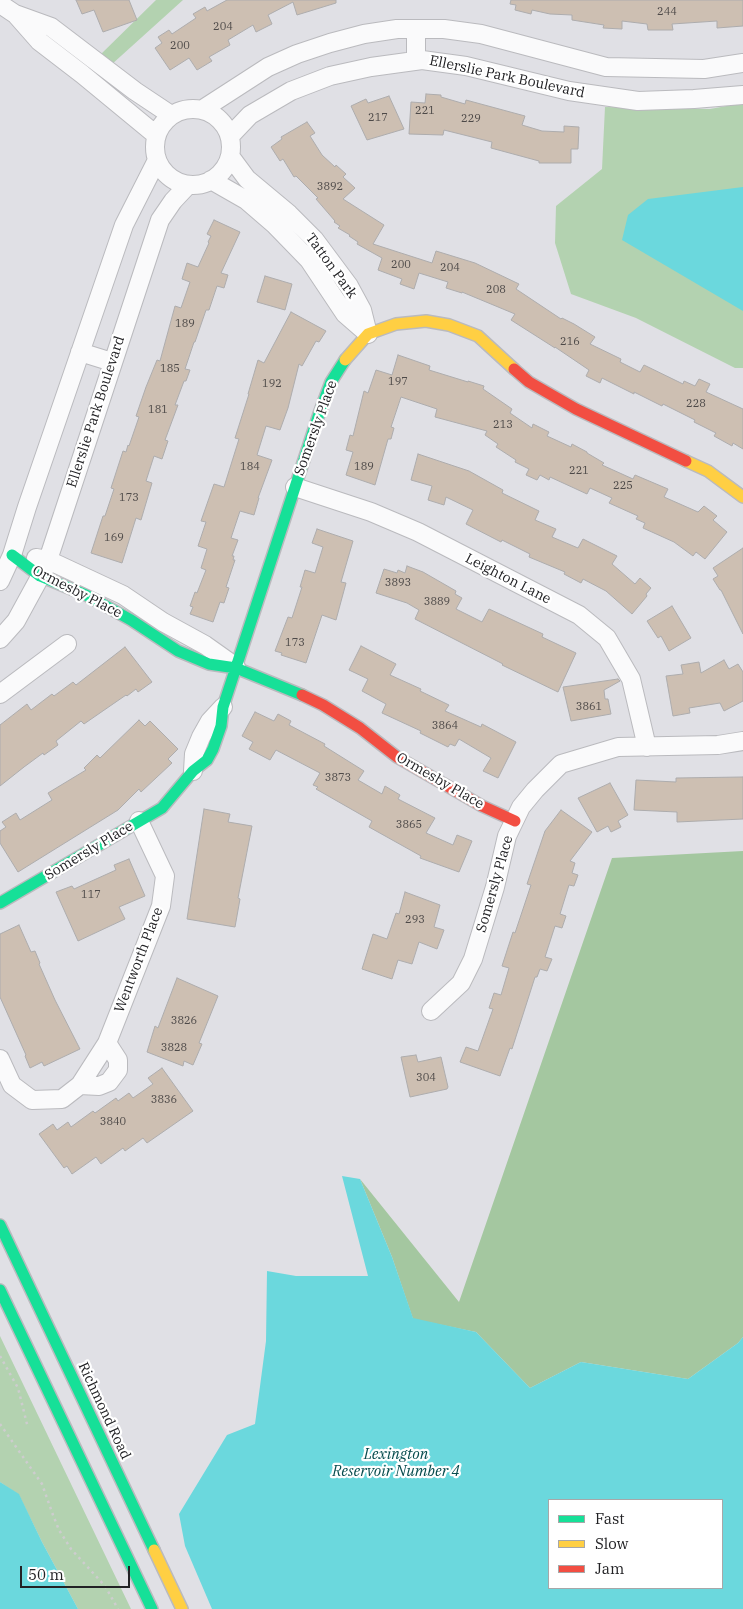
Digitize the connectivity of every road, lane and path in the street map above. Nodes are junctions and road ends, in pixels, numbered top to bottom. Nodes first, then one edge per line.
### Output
1 (0, 4) edge
2 (20, 7) edge
3 (416, 29) junction
4 (93, 59) junction
5 (416, 61) junction
6 (743, 64) edge
7 (601, 66) junction
8 (82, 74) junction
9 (597, 95) junction
10 (743, 95) edge
11 (203, 110) junction
12 (171, 115) junction
13 (156, 135) junction
14 (230, 136) junction
15 (230, 156) junction
16 (156, 160) junction
17 (211, 180) junction
18 (188, 185) junction
19 (368, 334) junction
20 (80, 352) junction
21 (112, 362) junction
22 (295, 487) junction
23 (743, 497) edge
24 (12, 555) junction
25 (48, 560) junction
26 (40, 576) junction
27 (0, 582) edge
28 (0, 639) edge
29 (67, 644) dead end
30 (236, 668) junction
31 (0, 694) edge
32 (223, 708) joint
33 (743, 741) edge
34 (646, 747) junction
35 (193, 771) joint
36 (139, 821) junction
37 (515, 821) junction
38 (0, 903) edge
39 (431, 1011) dead end
40 (107, 1043) junction
41 (0, 1059) edge
42 (80, 1085) junction
43 (0, 1225) edge
44 (0, 1290) edge
45 (0, 1356) edge
46 (0, 1424) edge
47 (28, 1428) dead end
48 (118, 1609) edge
49 (152, 1609) edge
50 (182, 1609) edge

1 - 2 street
2 - 4 street
2 - 8 street
3 - 5 street
3 - 7 street
3 - 11 street
4 - 8 street
4 - 12 street
5 - 9 street, Ellerslie Park Boulevard
5 - 14 street, Ellerslie Park Boulevard
6 - 7 street
7 - 9 street
8 - 13 street
9 - 10 street, Ellerslie Park Boulevard
11 - 12 street
11 - 14 street
12 - 13 street
13 - 16 street
14 - 15 street
15 - 17 street
15 - 19 street, Tatton Park
16 - 18 street
16 - 20 street
17 - 18 street
17 - 19 street, Tatton Park
18 - 21 street, Ellerslie Park Boulevard
19 - 22 main road, Somersly Place
19 - 23 main road, Somersly Place
20 - 21 street
20 - 24 street
21 - 25 street, Ellerslie Park Boulevard
22 - 30 main road, Somersly Place
22 - 34 street, Leighton Lane
24 - 25 street, Ormesby Place
24 - 26 main road, Ormesby Place
24 - 27 street
25 - 26 street, Ellerslie Park Boulevard
25 - 30 street, Ormesby Place
26 - 28 street, Ellerslie Park Boulevard
26 - 30 main road, Ormesby Place
29 - 31 street
30 - 32 main road, Somersly Place
30 - 37 main road, Ormesby Place
32 - 35 street, Somersly Place
33 - 34 street, Somersly Place
34 - 37 street, Somersly Place
35 - 36 main road, Somersly Place
36 - 38 main road, Somersly Place
36 - 40 street, Wentworth Place
37 - 39 street, Somersly Place
40 - 42 street, Wentworth Place
40 - 42 street
41 - 42 street, Wentworth Place
43 - 50 main road, Richmond Road
44 - 49 main road
45 - 47 path
46 - 48 path

